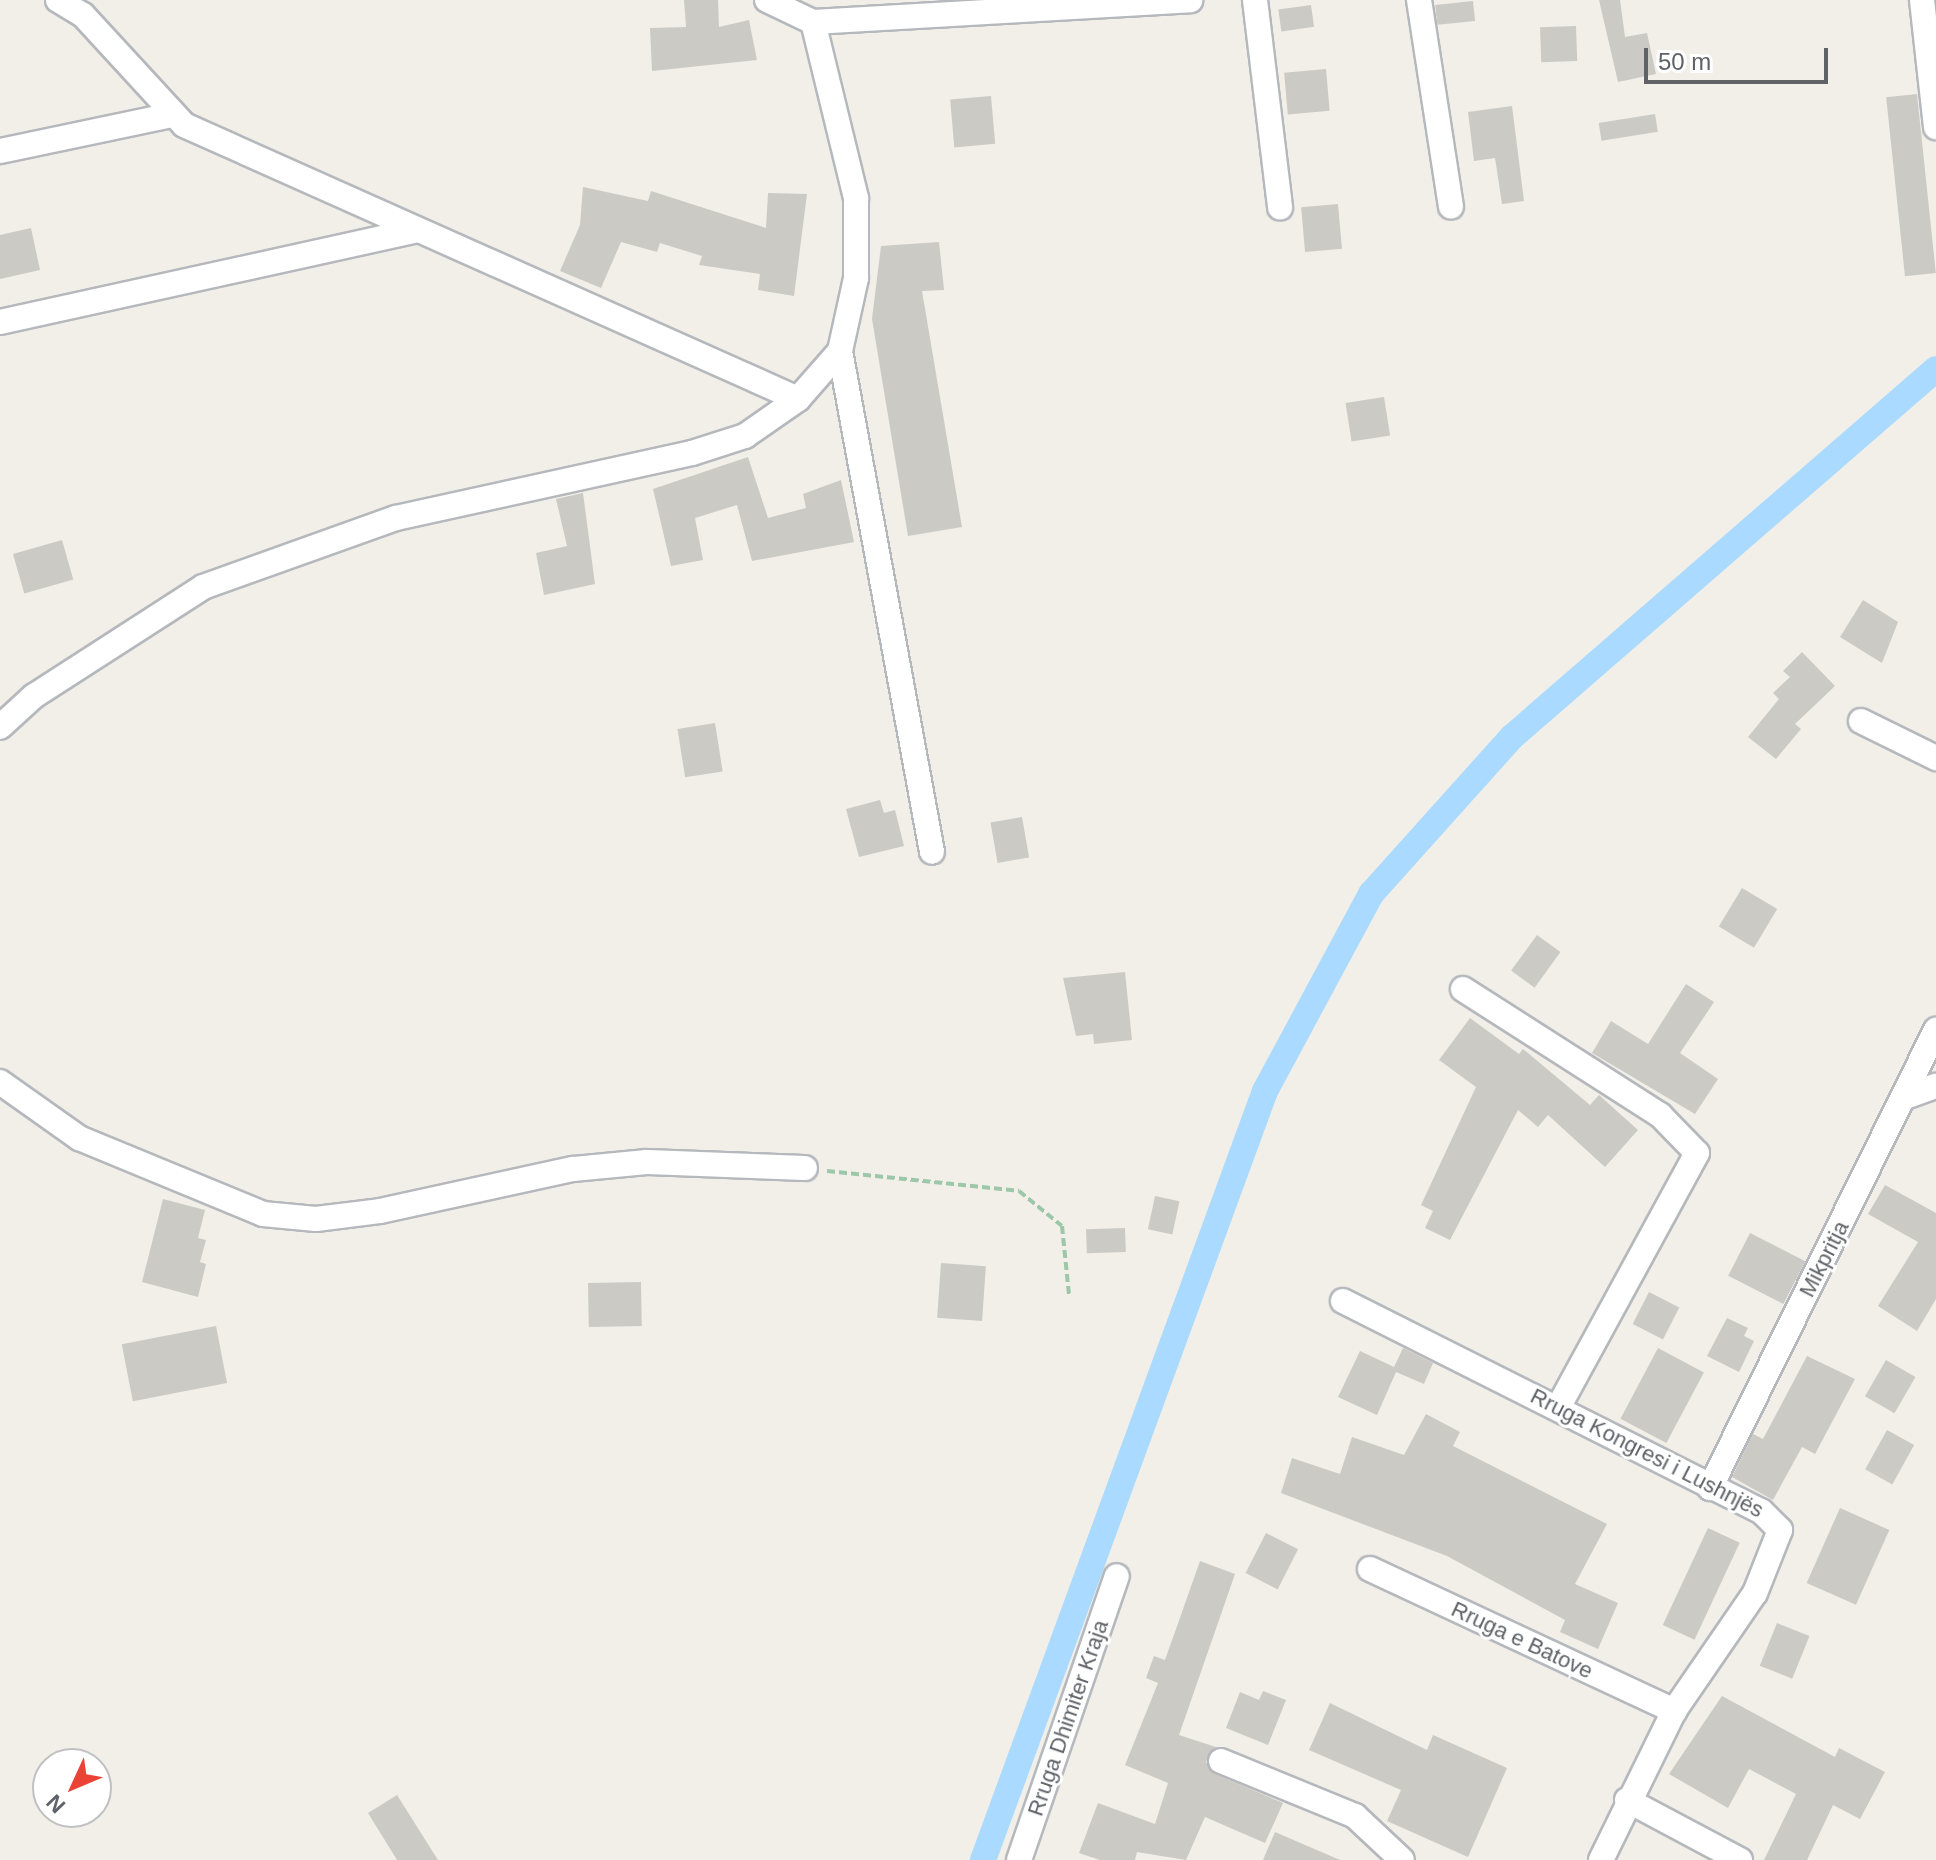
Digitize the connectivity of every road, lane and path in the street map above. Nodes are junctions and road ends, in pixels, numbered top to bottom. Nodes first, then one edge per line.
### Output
1 (58, 0) edge
2 (1190, 0) edge
3 (1255, 0) edge
4 (1419, 0) edge
5 (1922, 0) edge
6 (774, 3) edge
7 (813, 22) junction
8 (173, 115) junction
9 (1936, 127) edge
10 (0, 151) edge
11 (1451, 207) dead end
12 (1280, 208) dead end
13 (418, 230) junction
14 (0, 322) edge
15 (840, 351) junction
16 (798, 399) junction
17 (1861, 721) dead end
18 (0, 727) edge
19 (1936, 758) edge
20 (932, 852) dead end
21 (1463, 989) dead end
22 (1936, 1030) edge
23 (0, 1082) edge
24 (1936, 1086) edge
25 (1905, 1097) junction
26 (805, 1168) joint
27 (1069, 1295) dead end
28 (1343, 1301) dead end
29 (1559, 1406) junction
30 (1710, 1488) junction
31 (1370, 1569) dead end
32 (1117, 1576) dead end
33 (1674, 1711) junction
34 (1221, 1761) dead end
35 (1627, 1800) junction
36 (1019, 1860) edge
37 (1402, 1860) edge
38 (1601, 1860) edge
39 (1740, 1860) edge

1 - 8 street
2 - 7 street
3 - 12 street
4 - 11 street
5 - 9 street
6 - 7 street
7 - 15 street
8 - 10 street
8 - 13 street
13 - 14 street
13 - 16 street
15 - 16 street
15 - 20 street
16 - 18 street
17 - 19 street
21 - 29 street
22 - 25 street, Mikpritja
23 - 26 street
24 - 25 street
25 - 30 street, Mikpritja
26 - 27 path
28 - 29 street, Rruga Kongresi i Lushnjës
29 - 30 street, Rruga Kongresi i Lushnjës
30 - 33 street, Rruga Kongresi i Lushnjës
31 - 33 street, Rruga e Batove
32 - 36 street, Rruga Dhimiter Kraja
33 - 35 street, Rruga Kongresi i Lushnjës
34 - 37 street
35 - 38 street, Rruga Kongresi i Lushnjës
35 - 39 street

